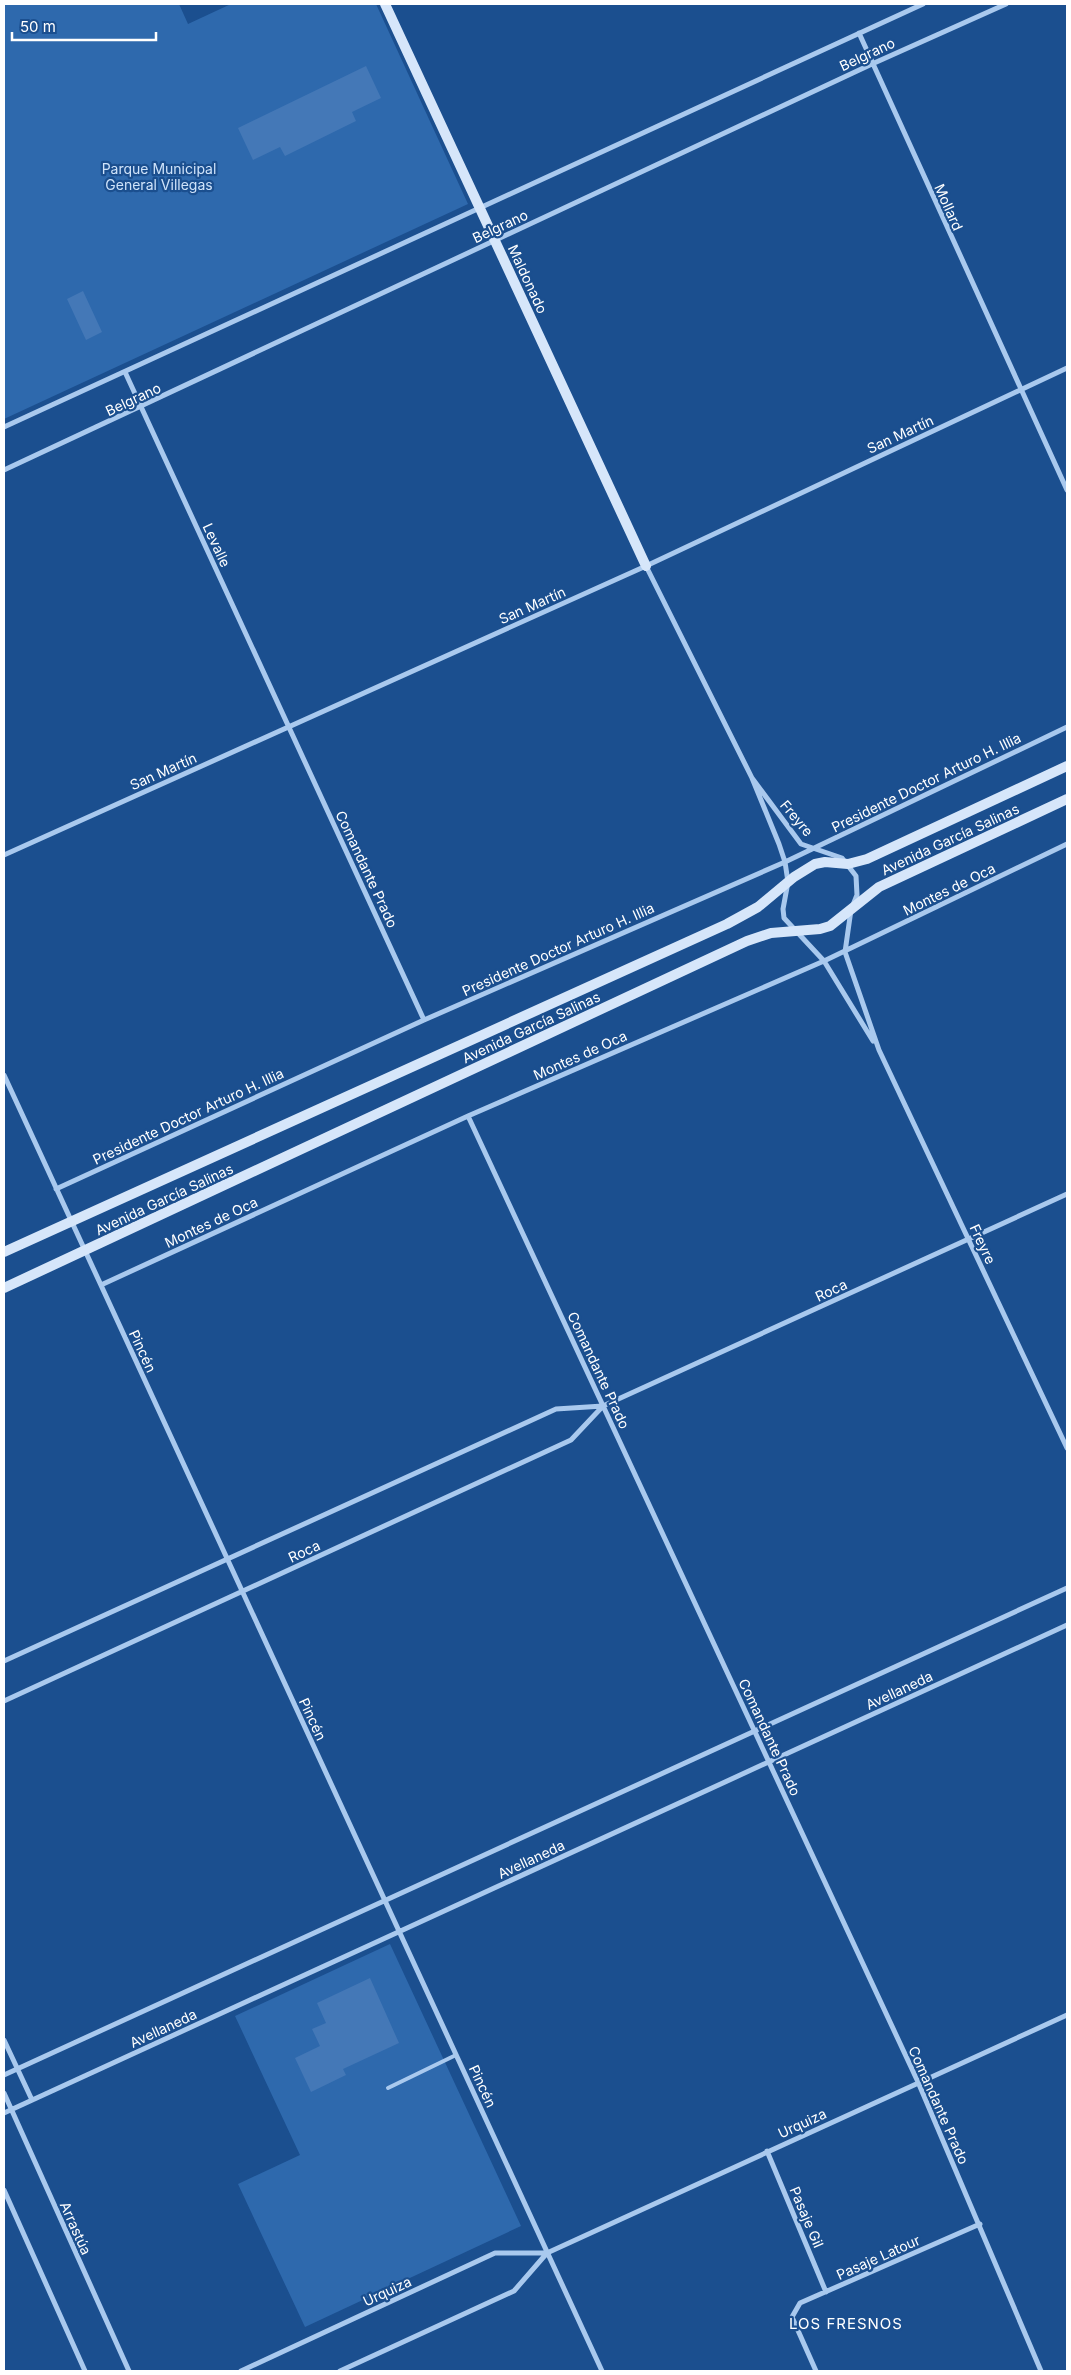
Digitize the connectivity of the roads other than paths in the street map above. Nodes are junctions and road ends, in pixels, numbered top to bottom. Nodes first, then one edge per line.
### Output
1 (385, 4) edge
2 (923, 4) edge
3 (1006, 4) edge
4 (859, 33) junction
5 (872, 64) junction
6 (480, 208) junction
7 (496, 241) junction
8 (1067, 368) edge
9 (125, 372) junction
10 (1020, 390) junction
11 (142, 407) junction
12 (4, 427) edge
13 (4, 470) edge
14 (1067, 490) edge
15 (646, 566) junction
16 (289, 727) junction
17 (1067, 728) edge
18 (1067, 766) edge
19 (752, 778) junction
20 (1067, 799) edge
21 (1067, 844) edge
22 (813, 849) junction
23 (4, 856) edge
24 (785, 862) junction
25 (848, 864) junction
26 (788, 882) junction
27 (852, 910) junction
28 (794, 930) junction
29 (845, 952) junction
30 (824, 961) junction
31 (424, 1020) junction
32 (879, 1050) junction
33 (4, 1075) edge
34 (468, 1116) junction
35 (56, 1189) junction
36 (1067, 1194) edge
37 (71, 1221) junction
38 (968, 1240) junction
39 (85, 1251) junction
40 (4, 1252) edge
41 (101, 1285) junction
42 (4, 1288) edge
43 (603, 1406) junction
44 (1067, 1448) edge
45 (227, 1559) junction
46 (1067, 1588) edge
47 (242, 1592) junction
48 (1067, 1626) edge
49 (4, 1662) edge
50 (4, 1701) edge
51 (754, 1731) junction
52 (769, 1762) junction
53 (385, 1900) junction
54 (399, 1932) junction
55 (1067, 2015) edge
56 (4, 2040) edge
57 (456, 2056) junction
58 (17, 2069) junction
59 (4, 2075) edge
60 (918, 2082) junction
61 (388, 2088) dead end
62 (4, 2093) edge
63 (32, 2100) junction
64 (11, 2110) junction
65 (4, 2113) edge
66 (767, 2151) junction
67 (4, 2190) edge
68 (980, 2224) junction
69 (547, 2253) junction
70 (826, 2292) junction
71 (85, 2371) edge
72 (129, 2371) edge
73 (241, 2371) edge
74 (340, 2371) edge
75 (602, 2371) edge
76 (816, 2371) edge
77 (1041, 2371) edge

1 - 6 main road, Maldonado
2 - 4 street, Belgrano
3 - 5 street, Belgrano
4 - 5 street, Mollard
4 - 6 street, Belgrano
5 - 7 street, Belgrano
5 - 10 street, Mollard
6 - 7 main road, Maldonado
6 - 9 street, Belgrano
7 - 11 street, Belgrano
7 - 15 main road, Maldonado
8 - 10 street, San Martín
9 - 11 street, Levalle
9 - 12 street, Belgrano
10 - 14 street, Mollard
10 - 15 street, San Martín
11 - 13 street, Belgrano
11 - 16 street, Levalle
15 - 16 street, San Martín
15 - 19 street, Freyre
16 - 23 street, San Martín
16 - 31 street, Comandante Prado
17 - 22 street, Presidente Doctor Arturo H. Illia
18 - 25 main road, Avenida García Salinas
19 - 22 street, Freyre
19 - 24 street, Freyre
20 - 27 main road, Avenida García Salinas
21 - 29 street, Montes de Oca
22 - 24 street, Presidente Doctor Arturo H. Illia
22 - 25 street, Freyre
24 - 26 street, Freyre
24 - 31 street, Presidente Doctor Arturo H. Illia
25 - 26 main road, Avenida García Salinas
25 - 27 street, Freyre
26 - 28 street, Freyre
26 - 37 main road, Avenida García Salinas
27 - 28 main road, Avenida García Salinas
27 - 29 street, Freyre
28 - 30 street, Freyre
28 - 39 main road, Avenida García Salinas
29 - 30 street, Montes de Oca
29 - 32 street, Freyre
30 - 32 street, Freyre
30 - 34 street, Montes de Oca
31 - 35 street, Presidente Doctor Arturo H. Illia
32 - 38 street, Freyre
33 - 35 street, Pincén
34 - 41 street, Montes de Oca
34 - 43 street, Comandante Prado
35 - 37 street, Pincén
36 - 38 street, Roca
37 - 39 street, Pincén
37 - 40 main road, Avenida García Salinas
38 - 43 street, Roca
38 - 44 street, Freyre
39 - 41 street, Pincén
39 - 42 main road, Avenida García Salinas
41 - 45 street, Pincén
43 - 45 street, Roca
43 - 47 street, Roca
43 - 51 street, Comandante Prado
45 - 47 street, Pincén
45 - 49 street, Roca
46 - 51 street, Avellaneda
47 - 50 street, Roca
47 - 53 street, Pincén
48 - 52 street, Avellaneda
51 - 52 street, Comandante Prado
51 - 53 street, Avellaneda
52 - 54 street, Avellaneda
52 - 60 street, Comandante Prado
53 - 54 street, Pincén
53 - 58 street, Avellaneda
54 - 57 street, Pincén
54 - 63 street, Avellaneda
55 - 60 street, Urquiza
56 - 58 street
57 - 61 lane
57 - 69 street, Pincén
58 - 59 street, Avellaneda
58 - 63 street
60 - 66 street, Urquiza
60 - 68 street, Comandante Prado
62 - 64 street, Arrastúa
63 - 64 street, Avellaneda
64 - 65 street, Avellaneda
64 - 72 street, Arrastúa
66 - 69 street, Urquiza
66 - 70 street, Pasaje Gil
67 - 71 street
68 - 70 street, Pasaje Latour
68 - 77 street, Comandante Prado
69 - 73 street, Urquiza
69 - 74 street, Urquiza
69 - 75 street, Pincén
70 - 76 street, Pasaje Latour

